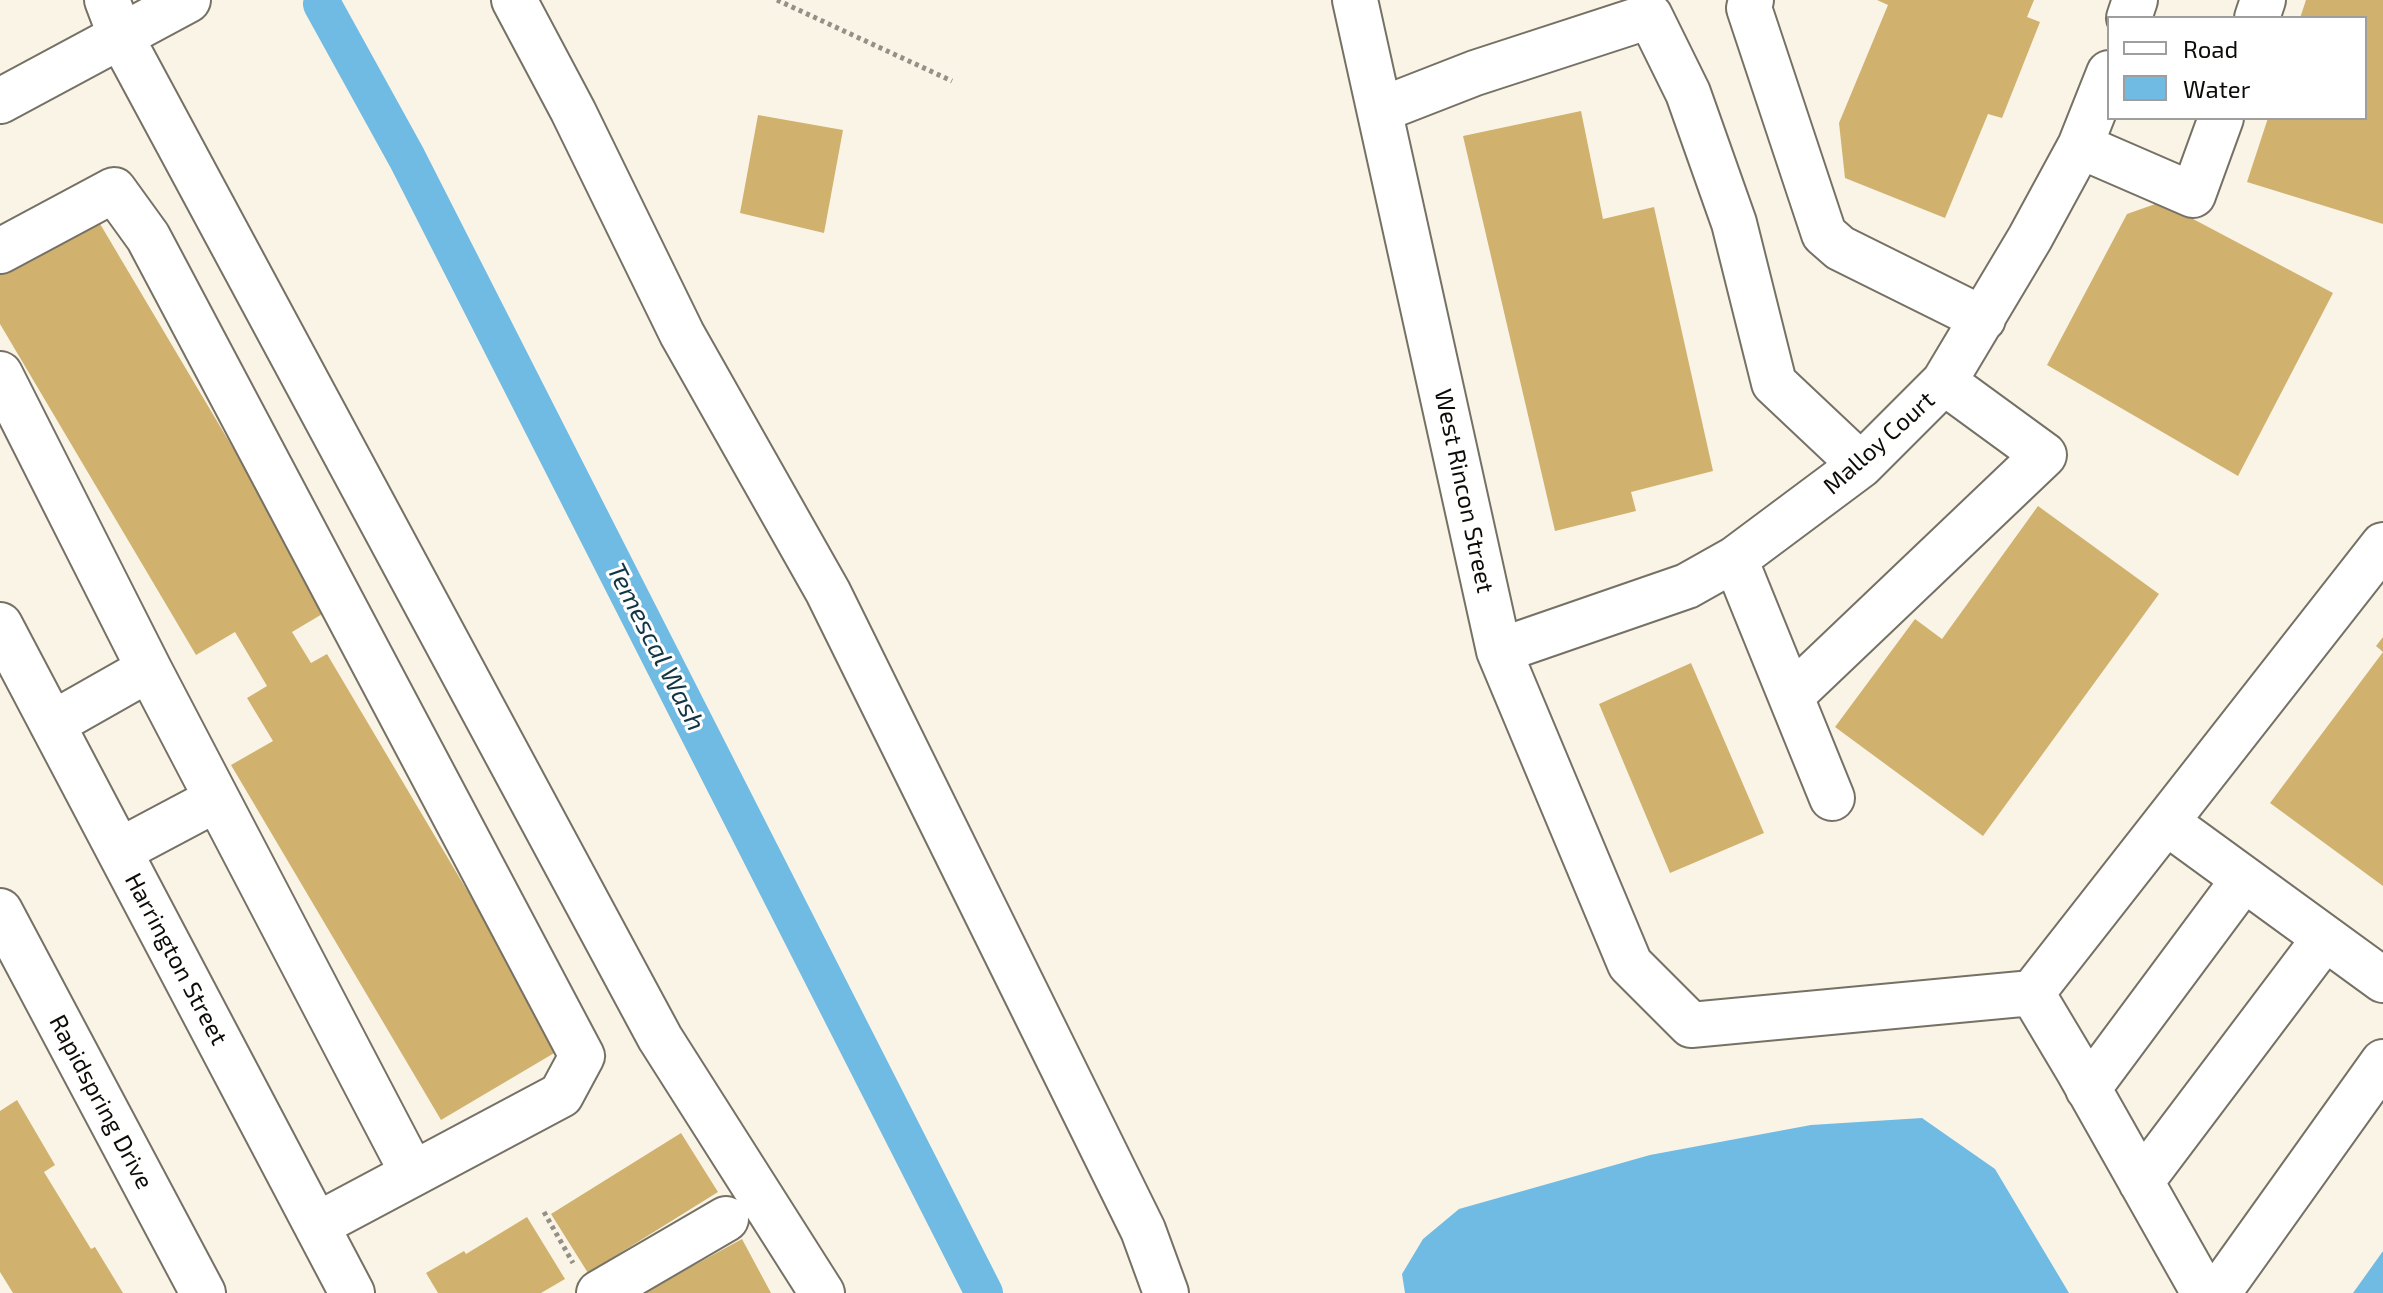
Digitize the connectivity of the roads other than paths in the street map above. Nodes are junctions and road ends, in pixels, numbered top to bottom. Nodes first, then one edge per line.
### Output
1 (188, 0) edge
2 (514, 0) edge
3 (1355, 0) edge
4 (1751, 0) edge
5 (114, 18) edge
6 (2107, 78) edge
7 (0, 101) edge
8 (1380, 110) junction
9 (2220, 120) edge
10 (2080, 146) junction
11 (0, 251) edge
12 (1983, 319) junction
13 (0, 374) edge
14 (1944, 382) junction
15 (1861, 465) junction
16 (2383, 545) edge
17 (1735, 559) junction
18 (0, 625) edge
19 (1499, 651) junction
20 (149, 669) junction
21 (1791, 696) junction
22 (52, 724) junction
23 (1832, 798) dead end
24 (217, 799) junction
25 (2166, 822) junction
26 (119, 851) junction
27 (2244, 879) junction
28 (0, 911) edge
29 (2325, 938) junction
30 (2383, 980) edge
31 (2032, 993) junction
32 (2383, 1062) edge
33 (2088, 1089) junction
34 (413, 1174) junction
35 (2141, 1182) junction
36 (726, 1219) dead end
37 (317, 1225) junction
38 (589, 1282) edge
39 (203, 1293) edge
40 (352, 1293) edge
41 (822, 1293) edge
42 (1166, 1293) edge
43 (2204, 1293) edge
44 (2218, 1293) edge

1 - 5 street
2 - 42 street
3 - 8 street, West Rincon Street
4 - 12 street
5 - 7 street
5 - 41 street
6 - 10 street, Malloy Court
8 - 15 street
8 - 19 street, West Rincon Street
9 - 10 street
10 - 12 street, Malloy Court
11 - 34 street
12 - 14 street, Malloy Court
13 - 20 street
14 - 15 street, Malloy Court
14 - 21 street
15 - 17 street, Malloy Court
16 - 25 street
17 - 19 street, Malloy Court
17 - 21 street
18 - 22 street, Harrington Street
19 - 31 street, West Rincon Street
20 - 22 street
20 - 24 street
21 - 23 street
22 - 26 street, Harrington Street
24 - 26 street
24 - 34 street
25 - 27 street
25 - 31 street
26 - 37 street, Harrington Street
27 - 29 street
27 - 33 street
28 - 39 street, Rapidspring Drive
29 - 30 street
29 - 35 street
31 - 33 street
32 - 44 street
33 - 35 street
34 - 37 street
35 - 43 street
36 - 38 street
37 - 40 street, Harrington Street

